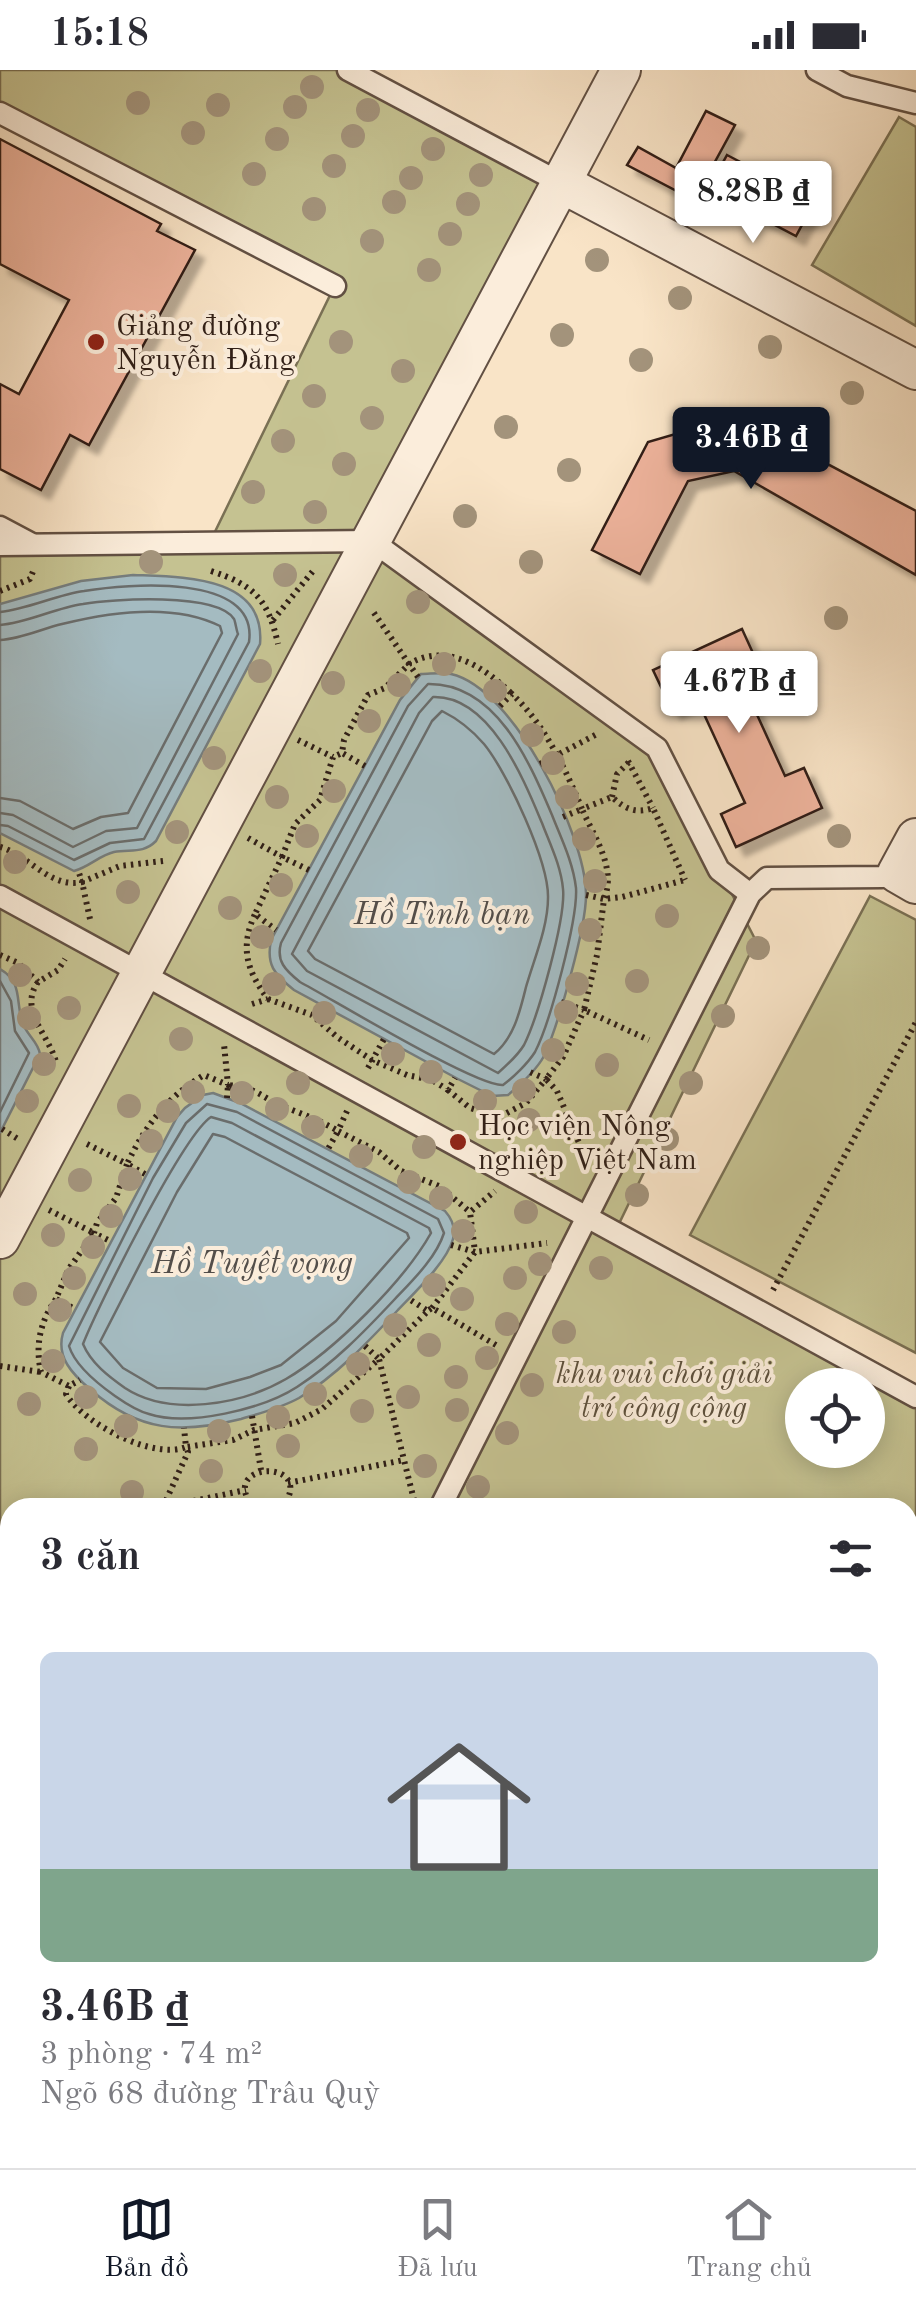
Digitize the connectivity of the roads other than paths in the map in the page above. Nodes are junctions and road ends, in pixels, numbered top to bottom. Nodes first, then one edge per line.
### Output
1 (348, 70) edge
2 (621, 70) edge
3 (817, 70) edge
4 (916, 103) edge
5 (0, 113) edge
6 (559, 182) junction
7 (335, 286) dead end
8 (916, 370) edge
9 (0, 527) edge
10 (354, 542) junction
11 (0, 545) edge
12 (33, 545) junction
13 (916, 838) edge
14 (906, 878) edge
15 (750, 894) junction
16 (0, 896) edge
17 (142, 974) junction
18 (587, 1217) junction
19 (0, 1239) edge
20 (916, 1397) edge
21 (445, 1498) edge

1 - 6 lane
2 - 6 street
3 - 4 lane
5 - 7 lane
6 - 8 street
6 - 10 street
9 - 12 lane
10 - 12 lane
10 - 15 lane
10 - 17 street
11 - 12 lane
13 - 14 street
14 - 15 lane
15 - 18 lane
16 - 17 lane
17 - 18 lane
17 - 19 street
18 - 20 lane
18 - 21 lane

